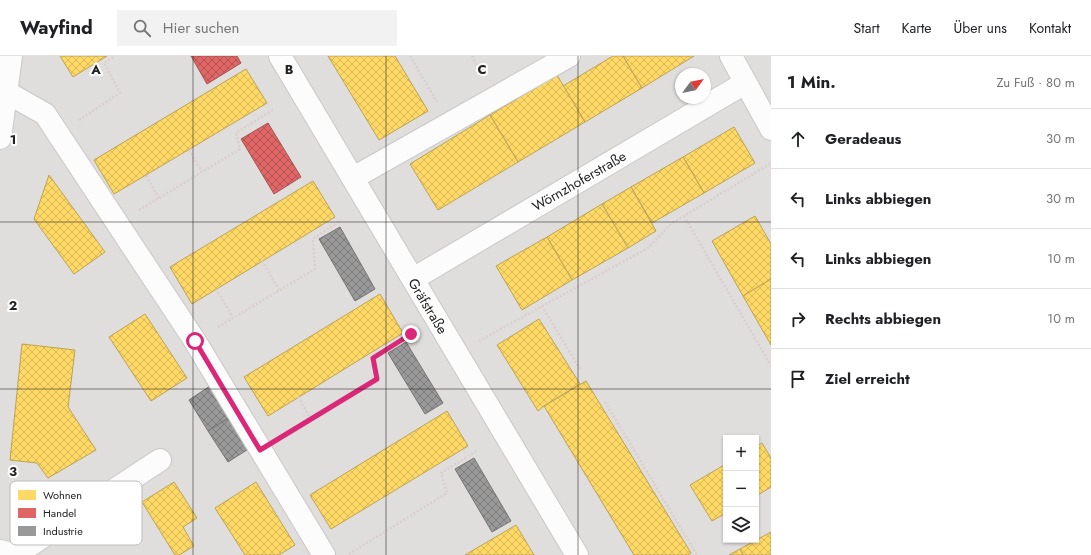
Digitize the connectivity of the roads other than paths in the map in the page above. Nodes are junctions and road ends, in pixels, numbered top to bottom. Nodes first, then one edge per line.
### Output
1 (11, 56) edge
2 (280, 56) edge
3 (569, 56) edge
4 (731, 56) edge
5 (746, 83) junction
6 (6, 92) junction
7 (771, 129) edge
8 (0, 138) edge
9 (353, 178) junction
10 (413, 279) junction
11 (160, 460) dead end
12 (128, 481) edge
13 (30, 545) edge
14 (0, 551) edge
15 (324, 555) edge
16 (577, 555) edge

1 - 6 street
2 - 9 street, Gräfstraße
3 - 9 street
4 - 5 street
5 - 7 street
5 - 10 street, Wörnzhoferstraße
6 - 8 street
6 - 15 street
9 - 10 street, Gräfstraße
10 - 16 street, Gräfstraße
11 - 12 street
13 - 14 street

